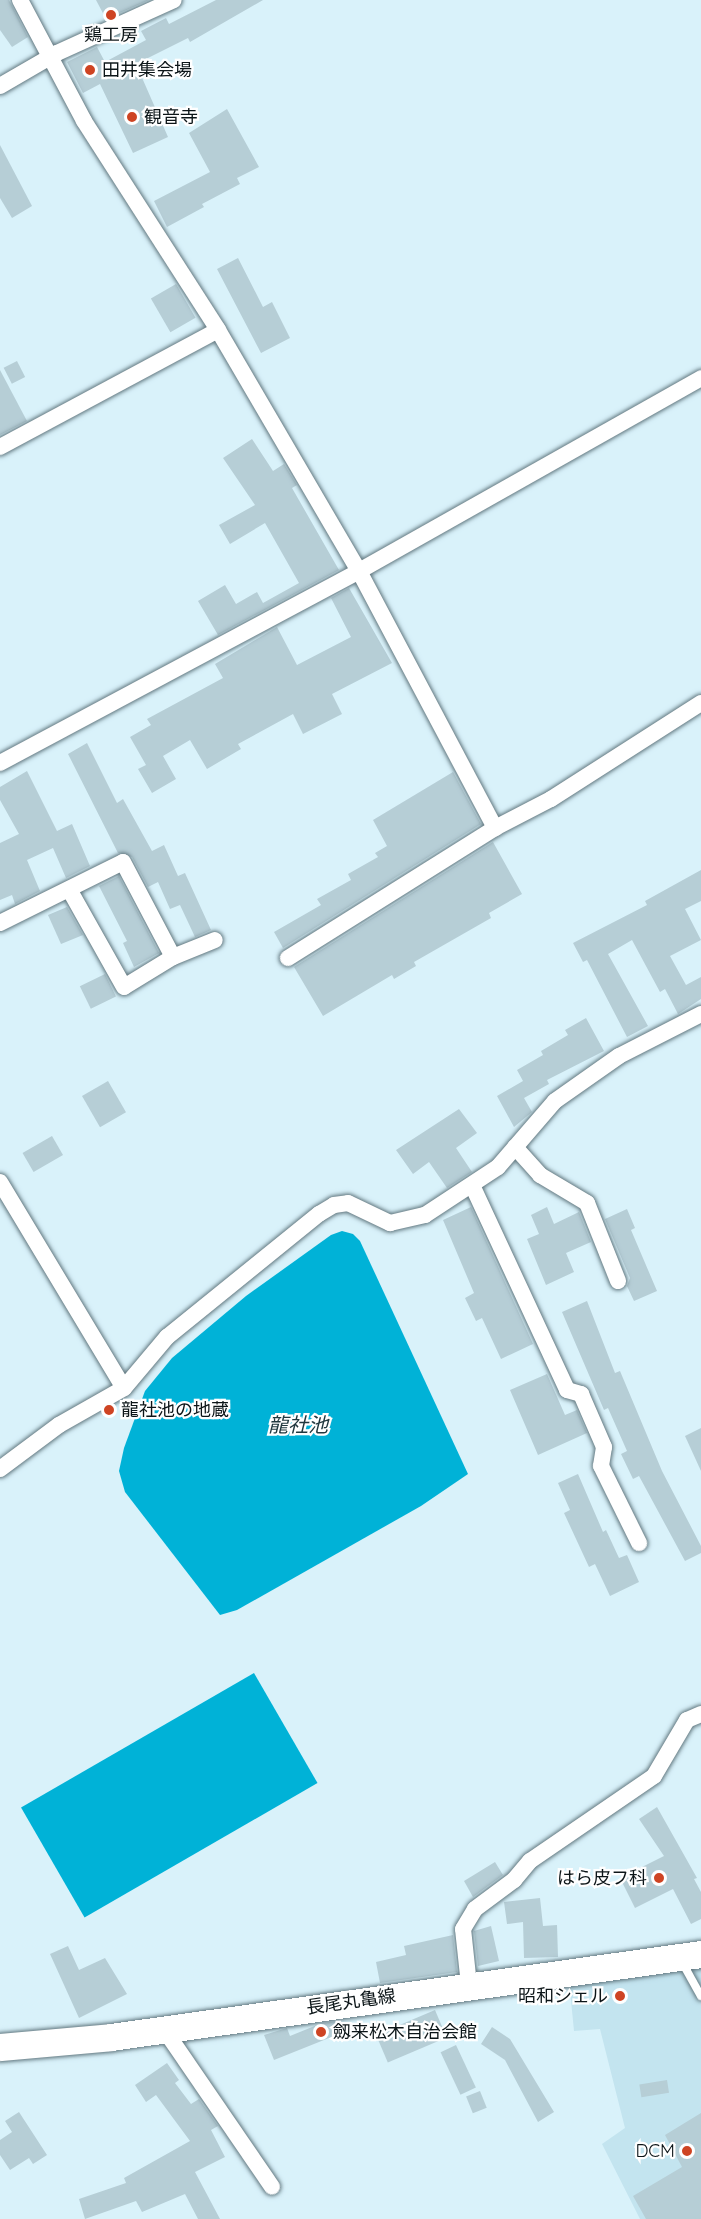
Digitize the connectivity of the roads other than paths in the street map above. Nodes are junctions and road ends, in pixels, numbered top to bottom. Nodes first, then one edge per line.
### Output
1 (20, 0) edge
2 (174, 0) edge
3 (49, 59) junction
4 (0, 86) edge
5 (218, 330) junction
6 (701, 378) edge
7 (0, 447) edge
8 (359, 571) junction
9 (701, 703) edge
10 (0, 763) edge
11 (495, 828) junction
12 (69, 888) junction
13 (0, 923) edge
14 (215, 940) dead end
15 (173, 957) junction
16 (288, 958) dead end
17 (701, 1014) edge
18 (515, 1147) junction
19 (0, 1182) edge
20 (472, 1185) junction
21 (618, 1281) dead end
22 (124, 1388) junction
23 (0, 1469) edge
24 (639, 1543) dead end
25 (701, 1714) edge
26 (690, 1956) edge
27 (469, 1985) junction
28 (701, 1996) edge
29 (164, 2029) junction
30 (0, 2047) edge
31 (272, 2187) dead end

1 - 3 street
2 - 3 street
3 - 4 street
3 - 5 street
5 - 7 street
5 - 8 street
6 - 8 street
8 - 10 street
8 - 11 street
9 - 11 street
11 - 16 street
12 - 13 street
12 - 15 street
12 - 15 street
14 - 15 street
17 - 18 street
18 - 20 street
18 - 21 street
19 - 22 street
20 - 22 street
20 - 24 street
22 - 23 street
25 - 27 street
26 - 27 main road, 長尾丸亀線
26 - 28 lane
27 - 29 main road, 長尾丸亀線
29 - 30 main road, 長尾丸亀線
29 - 31 street

